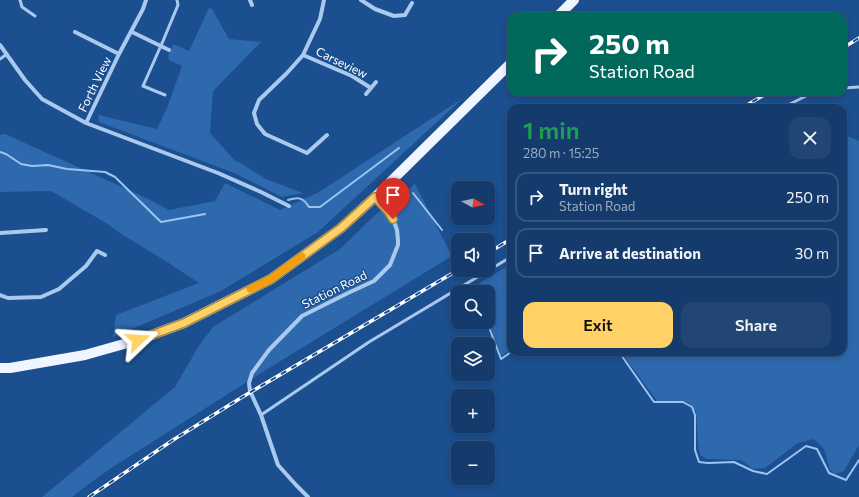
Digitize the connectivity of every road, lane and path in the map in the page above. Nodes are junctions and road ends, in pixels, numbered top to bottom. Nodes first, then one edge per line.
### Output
1 (20, 0) edge
2 (146, 0) edge
3 (178, 0) edge
4 (324, 0) edge
5 (361, 0) edge
6 (574, 0) edge
7 (412, 3) dead end
8 (562, 12) edge
9 (35, 16) dead end
10 (75, 32) dead end
11 (132, 32) junction
12 (0, 45) edge
13 (161, 46) junction
14 (169, 50) dead end
15 (7, 54) junction
16 (119, 54) junction
17 (303, 55) junction
18 (0, 59) edge
19 (507, 67) edge
20 (376, 82) dead end
21 (859, 87) edge
22 (371, 88) junction
23 (847, 88) edge
24 (366, 94) dead end
25 (166, 95) dead end
26 (806, 96) edge
27 (790, 104) edge
28 (86, 122) junction
29 (327, 135) dead end
30 (375, 197) junction
31 (289, 206) dead end
32 (46, 230) dead end
33 (0, 233) edge
34 (105, 256) dead end
35 (507, 258) edge
36 (0, 295) edge
37 (0, 368) edge
38 (261, 415) junction
39 (308, 497) edge

1 - 9 lane
2 - 11 street, Forth View
3 - 13 lane
4 - 17 street, Carseview
5 - 7 street
6 - 8 main road
10 - 16 street, Forth View
11 - 13 street
11 - 16 street, Forth View
12 - 15 street
13 - 14 street
13 - 25 lane
15 - 18 lane
15 - 28 street
16 - 28 street, Forth View
17 - 22 street, Carseview
17 - 29 street, Carseview
19 - 30 main road
20 - 22 street, Carseview
21 - 23 lane
22 - 24 street, Carseview
26 - 27 lane
28 - 31 street
30 - 37 main road
30 - 38 street, Station Road
32 - 33 street
34 - 36 street
35 - 38 lane
38 - 39 street, Station Road

